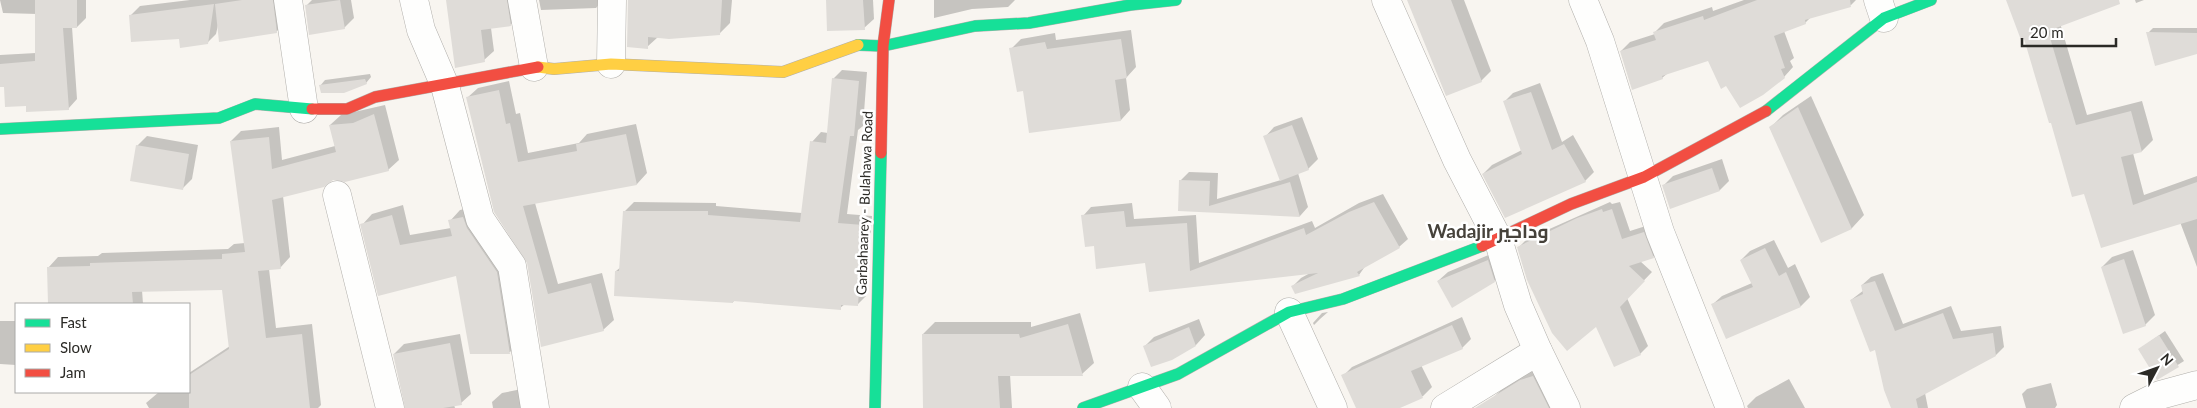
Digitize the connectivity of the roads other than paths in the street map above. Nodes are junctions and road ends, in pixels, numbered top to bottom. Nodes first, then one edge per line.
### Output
1 (288, 0) edge
2 (414, 0) edge
3 (522, 0) edge
4 (612, 0) edge
5 (889, 0) edge
6 (1176, 0) edge
7 (1386, 0) edge
8 (1583, 0) edge
9 (1931, 0) edge
10 (1129, 3) edge
11 (1881, 9) edge
12 (883, 46) junction
13 (611, 64) junction
14 (534, 67) junction
15 (445, 86) junction
16 (304, 109) junction
17 (0, 129) edge
18 (1644, 177) junction
19 (337, 195) dead end
20 (1498, 239) junction
21 (1289, 312) junction
22 (1538, 351) junction
23 (2197, 385) edge
24 (1149, 398) edge
25 (390, 408) edge
26 (535, 408) edge
27 (875, 408) edge
28 (1083, 408) edge
29 (1333, 408) edge
30 (1445, 408) edge
31 (1566, 408) edge
32 (1730, 408) edge
33 (2134, 408) edge

1 - 16 street
2 - 15 street
3 - 14 street
4 - 13 street
5 - 12 street, Garbahaarey - Bulahawa Road
6 - 10 street
7 - 20 street
8 - 18 street
9 - 11 street
10 - 12 street
11 - 18 street
12 - 13 street
12 - 27 street, Garbahaarey - Bulahawa Road
13 - 14 street
14 - 15 street
15 - 16 street
15 - 26 street
16 - 17 street
18 - 20 street
18 - 32 street
19 - 25 street
20 - 21 street
20 - 22 street
21 - 24 street
21 - 29 street
22 - 30 street
22 - 31 street
23 - 33 street
24 - 28 street

